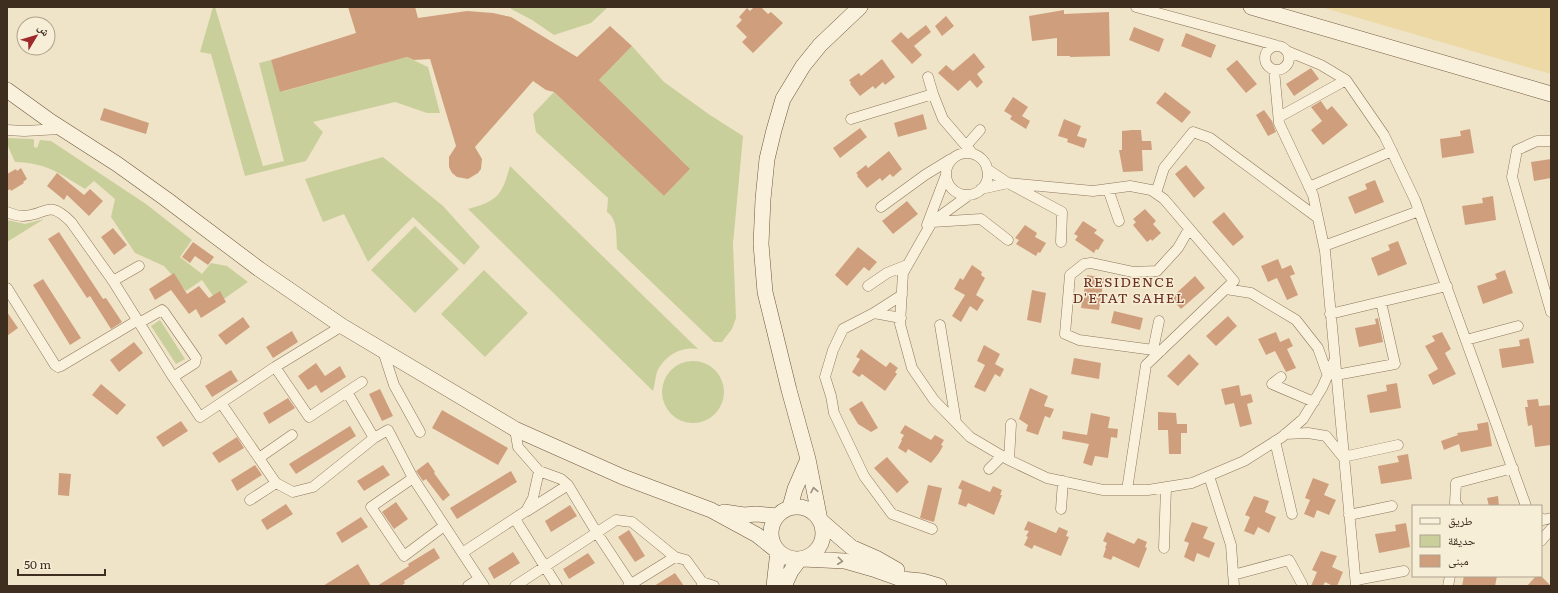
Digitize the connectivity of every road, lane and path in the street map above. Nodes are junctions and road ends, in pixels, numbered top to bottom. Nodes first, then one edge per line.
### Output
1 (860, 7) edge
2 (1136, 7) edge
3 (1251, 7) edge
4 (1251, 38) junction
5 (1275, 45) junction
6 (1287, 51) junction
7 (1264, 55) junction
8 (1274, 70) junction
9 (928, 77) dead end
10 (1346, 80) junction
11 (7, 90) edge
12 (933, 94) junction
13 (1551, 94) edge
14 (1279, 116) junction
15 (851, 119) dead end
16 (60, 128) junction
17 (7, 130) edge
18 (980, 130) dead end
19 (1551, 140) edge
20 (966, 146) junction
21 (1392, 151) junction
22 (974, 154) junction
23 (954, 157) junction
24 (987, 169) junction
25 (946, 175) junction
26 (1008, 183) junction
27 (1309, 187) junction
28 (1108, 188) junction
29 (981, 189) junction
30 (1156, 193) junction
31 (969, 195) junction
32 (881, 207) dead end
33 (1419, 211) junction
34 (7, 212) edge
35 (1318, 218) junction
36 (1119, 221) dead end
37 (932, 222) junction
38 (1189, 229) junction
39 (922, 238) junction
40 (1008, 240) dead end
41 (1061, 242) dead end
42 (1324, 246) junction
43 (907, 265) junction
44 (139, 266) dead end
45 (113, 281) junction
46 (868, 286) dead end
47 (1446, 286) junction
48 (7, 288) edge
49 (1226, 289) junction
50 (902, 295) junction
51 (1381, 302) junction
52 (1551, 312) edge
53 (874, 313) junction
54 (1330, 314) junction
55 (901, 318) junction
56 (1159, 320) dead end
57 (138, 321) junction
58 (940, 325) dead end
59 (342, 326) junction
60 (1518, 326) dead end
61 (1466, 340) junction
62 (383, 351) junction
63 (1157, 351) junction
64 (275, 367) junction
65 (1332, 376) junction
66 (173, 377) junction
67 (1281, 377) dead end
68 (362, 382) dead end
69 (347, 392) junction
70 (1314, 402) junction
71 (221, 403) junction
72 (956, 422) junction
73 (1011, 424) dead end
74 (515, 429) junction
75 (420, 432) dead end
76 (292, 434) dead end
77 (1285, 434) junction
78 (374, 438) junction
79 (1275, 441) junction
80 (1398, 445) dead end
81 (1343, 457) junction
82 (260, 458) junction
83 (1005, 458) junction
84 (808, 459) junction
85 (1513, 468) junction
86 (989, 469) dead end
87 (539, 471) junction
88 (1209, 476) junction
89 (413, 478) junction
90 (1062, 481) junction
91 (276, 483) junction
92 (568, 485) junction
93 (1166, 488) junction
94 (1127, 490) junction
95 (250, 500) dead end
96 (1457, 505) edge
97 (1526, 505) edge
98 (1392, 506) dead end
99 (790, 507) junction
100 (1061, 509) dead end
101 (711, 510) junction
102 (526, 511) junction
103 (1292, 514) dead end
104 (1349, 515) junction
105 (777, 516) junction
106 (515, 519) junction
107 (820, 520) junction
108 (444, 526) junction
109 (932, 529) dead end
110 (1551, 529) edge
111 (597, 533) junction
112 (1542, 540) edge
113 (1164, 548) dead end
114 (778, 551) junction
115 (462, 553) junction
116 (675, 557) junction
117 (801, 559) junction
118 (545, 567) junction
119 (1404, 571) dead end
120 (1233, 574) junction
121 (922, 581) junction
122 (481, 582) edge
123 (1356, 583) edge
124 (702, 584) edge
125 (1302, 584) dead end
126 (630, 585) edge
127 (468, 586) edge
128 (515, 586) edge
129 (556, 586) edge
130 (714, 586) edge
131 (774, 586) edge
132 (784, 586) edge
133 (939, 586) edge
134 (1234, 586) edge

1 - 84 main road
2 - 4 street
3 - 13 main road
4 - 5 street
4 - 7 street
5 - 6 street
5 - 7 street
6 - 8 street
6 - 10 street
7 - 8 street
8 - 14 street
9 - 12 street
10 - 14 street
10 - 21 street
11 - 16 main road
12 - 15 street
12 - 20 street
14 - 27 street
16 - 17 street
16 - 59 main road
18 - 20 street
19 - 52 street
20 - 22 street
21 - 27 street
21 - 33 street
22 - 23 street
22 - 24 street
23 - 25 street
23 - 32 street
24 - 26 street
24 - 29 street
25 - 31 street
25 - 39 street
26 - 28 street
26 - 29 street
26 - 41 street
27 - 35 street
28 - 30 street
28 - 36 street
29 - 31 street
30 - 35 street
30 - 38 street
31 - 37 street
33 - 42 street
33 - 47 street
34 - 45 street
35 - 42 street
37 - 39 street
37 - 40 street
38 - 49 street
38 - 63 street
39 - 43 street
42 - 54 street
43 - 46 street
43 - 50 street
44 - 45 street
45 - 57 street
47 - 51 street
47 - 61 street
48 - 57 street
49 - 63 street
49 - 65 street
50 - 53 street
50 - 55 street
51 - 54 street
51 - 65 street
53 - 55 street
53 - 109 street
54 - 65 street
55 - 72 street
56 - 63 street
57 - 66 street
57 - 66 street
58 - 72 street
59 - 62 main road
59 - 64 street
60 - 61 street
61 - 85 street
62 - 74 main road
62 - 75 street
63 - 94 street
64 - 69 street
64 - 71 street
65 - 70 street
65 - 81 street
66 - 71 street
67 - 70 street
68 - 69 street
69 - 78 street
70 - 77 street
71 - 82 street
72 - 83 street
73 - 83 street
74 - 87 street
74 - 101 main road
76 - 82 street
77 - 79 street
77 - 81 street
78 - 89 street
78 - 91 street
79 - 88 street
79 - 103 street
80 - 81 street
81 - 104 street
82 - 91 street
83 - 86 street
83 - 90 street
84 - 99 main road
107 -> 84 main road
85 - 96 street
85 - 97 street
87 - 92 street
87 - 102 street
88 - 93 street
88 - 120 street
89 - 108 street
89 - 108 street
90 - 94 street
90 - 100 street
91 - 95 street
92 - 102 street
92 - 111 street
93 - 94 street
93 - 113 street
98 - 104 street
99 - 105 main road
99 - 107 main road
101 - 105 main road
101 - 114 main road
102 - 106 street
104 - 123 street
105 - 114 main road
106 - 115 street
106 - 118 street
107 - 117 main road
107 - 121 main road
108 - 115 street
110 - 112 street
111 - 116 street
111 - 118 street
111 - 126 street
114 - 117 main road
114 - 131 main road
115 - 122 street
116 - 124 street
116 - 126 street
117 -> 121 main road
117 - 132 main road
118 - 128 street
118 - 129 street
119 - 123 street
120 - 125 street
120 - 134 street
121 - 133 main road
122 - 127 street
124 - 130 street

